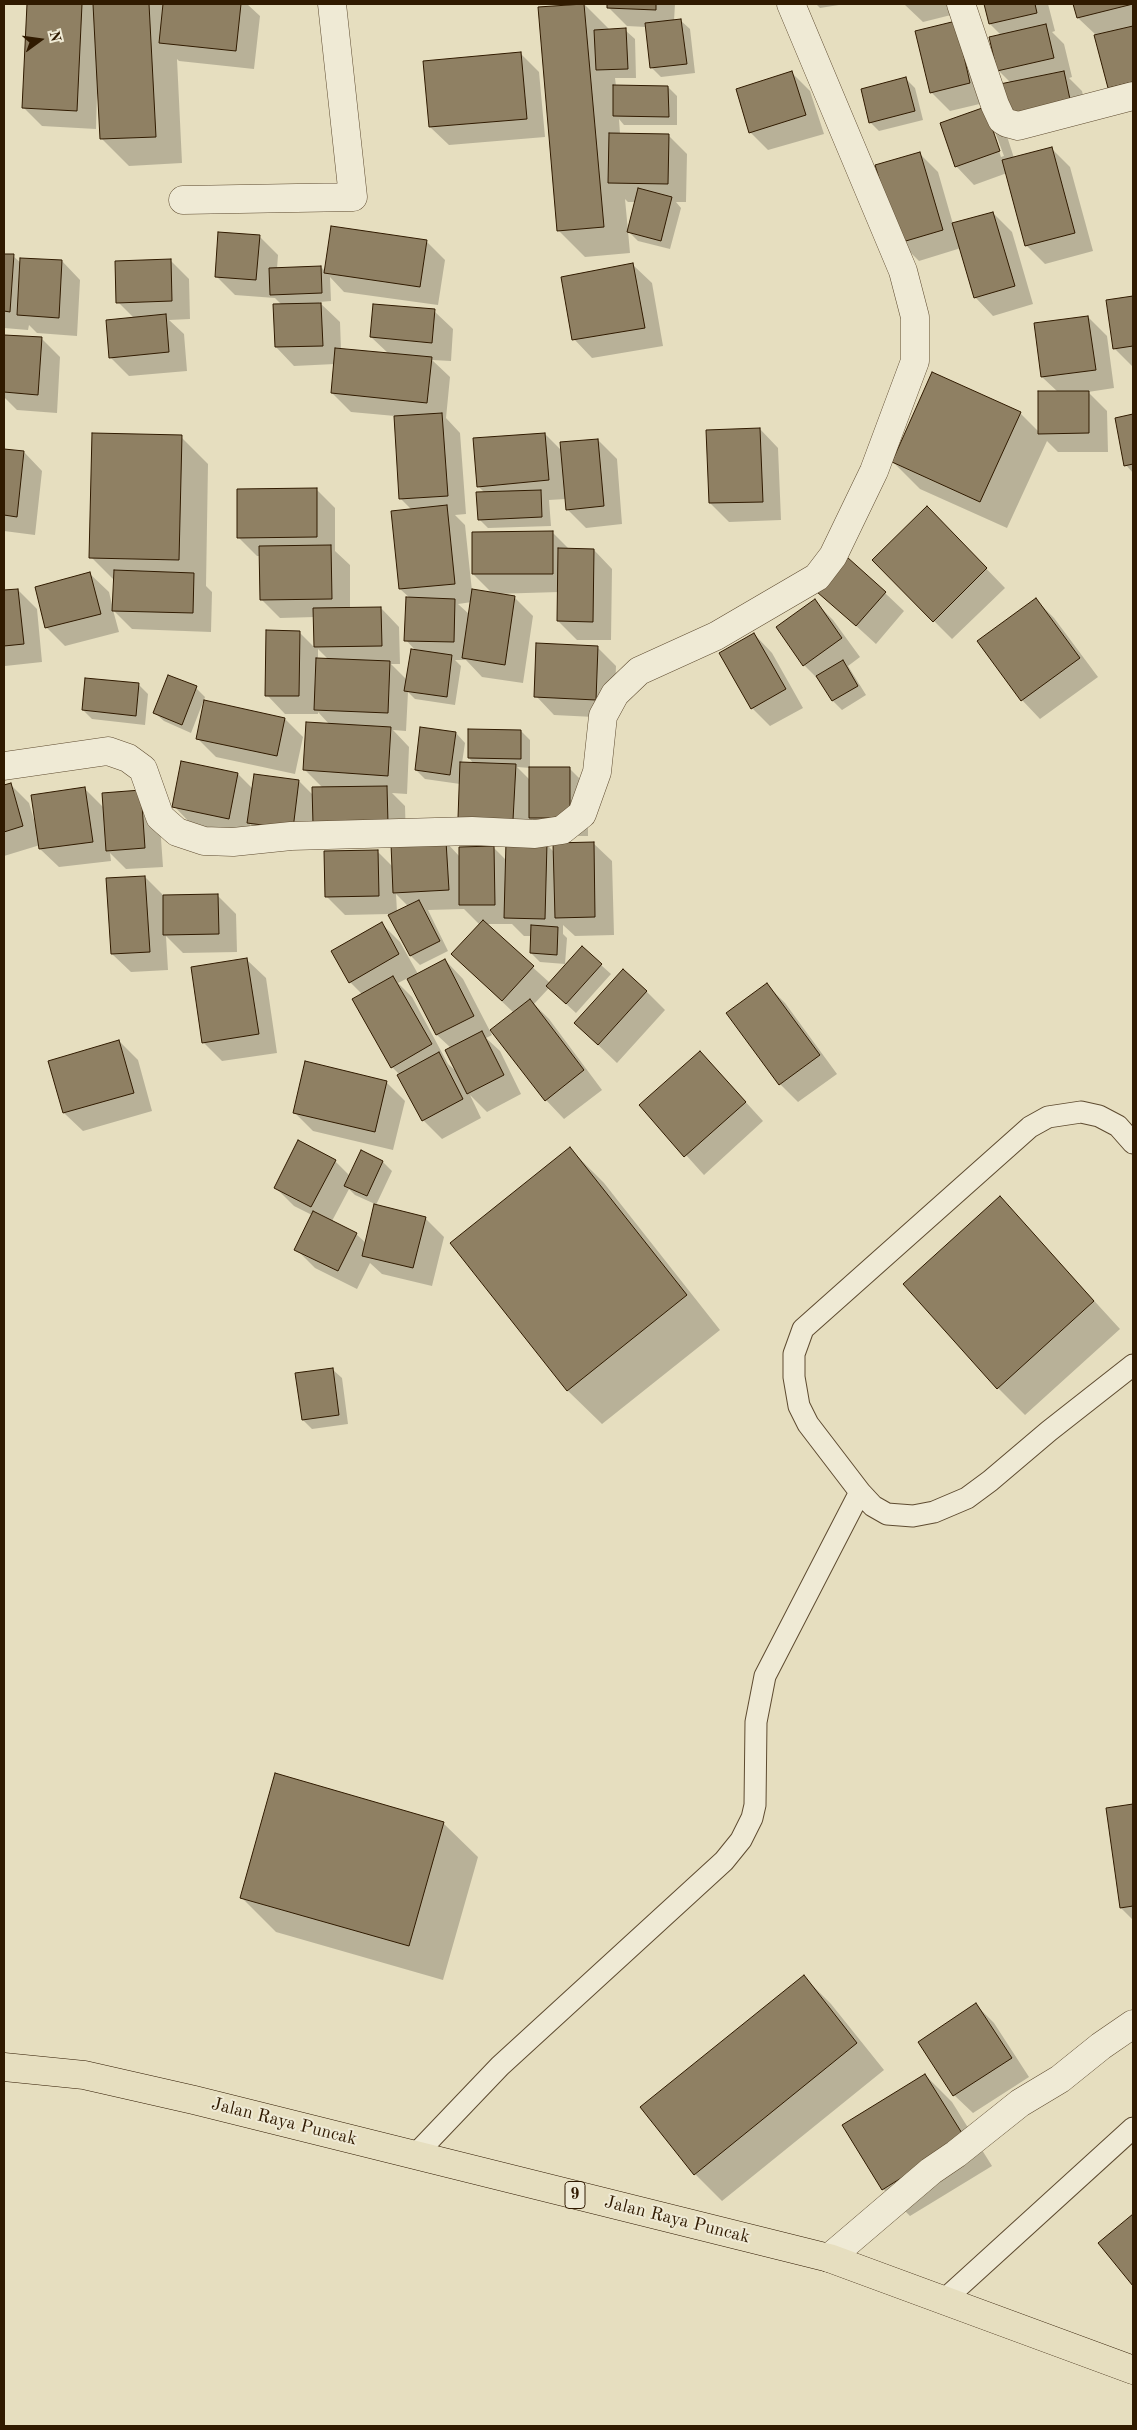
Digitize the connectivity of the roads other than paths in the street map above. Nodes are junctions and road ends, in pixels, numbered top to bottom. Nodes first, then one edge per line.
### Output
1 (332, 4) edge
2 (791, 4) edge
3 (961, 4) edge
4 (1133, 96) edge
5 (182, 200) dead end
6 (4, 766) edge
7 (1133, 1143) edge
8 (1133, 1365) edge
9 (860, 1492) junction
10 (1133, 2024) edge
11 (4, 2067) edge
12 (1133, 2128) edge
13 (415, 2155) junction
14 (829, 2258) junction
15 (944, 2300) junction
16 (1133, 2370) edge

1 - 5 street
2 - 6 street
3 - 4 street
7 - 9 lane
8 - 9 lane
9 - 13 lane
10 - 14 street
11 - 13 highway, Jalan Raya Puncak / 9
12 - 15 lane
13 - 14 highway, Jalan Raya Puncak / 9
14 - 15 highway, Jalan Raya Puncak / 9
15 - 16 highway, Jalan Raya Puncak / 9

